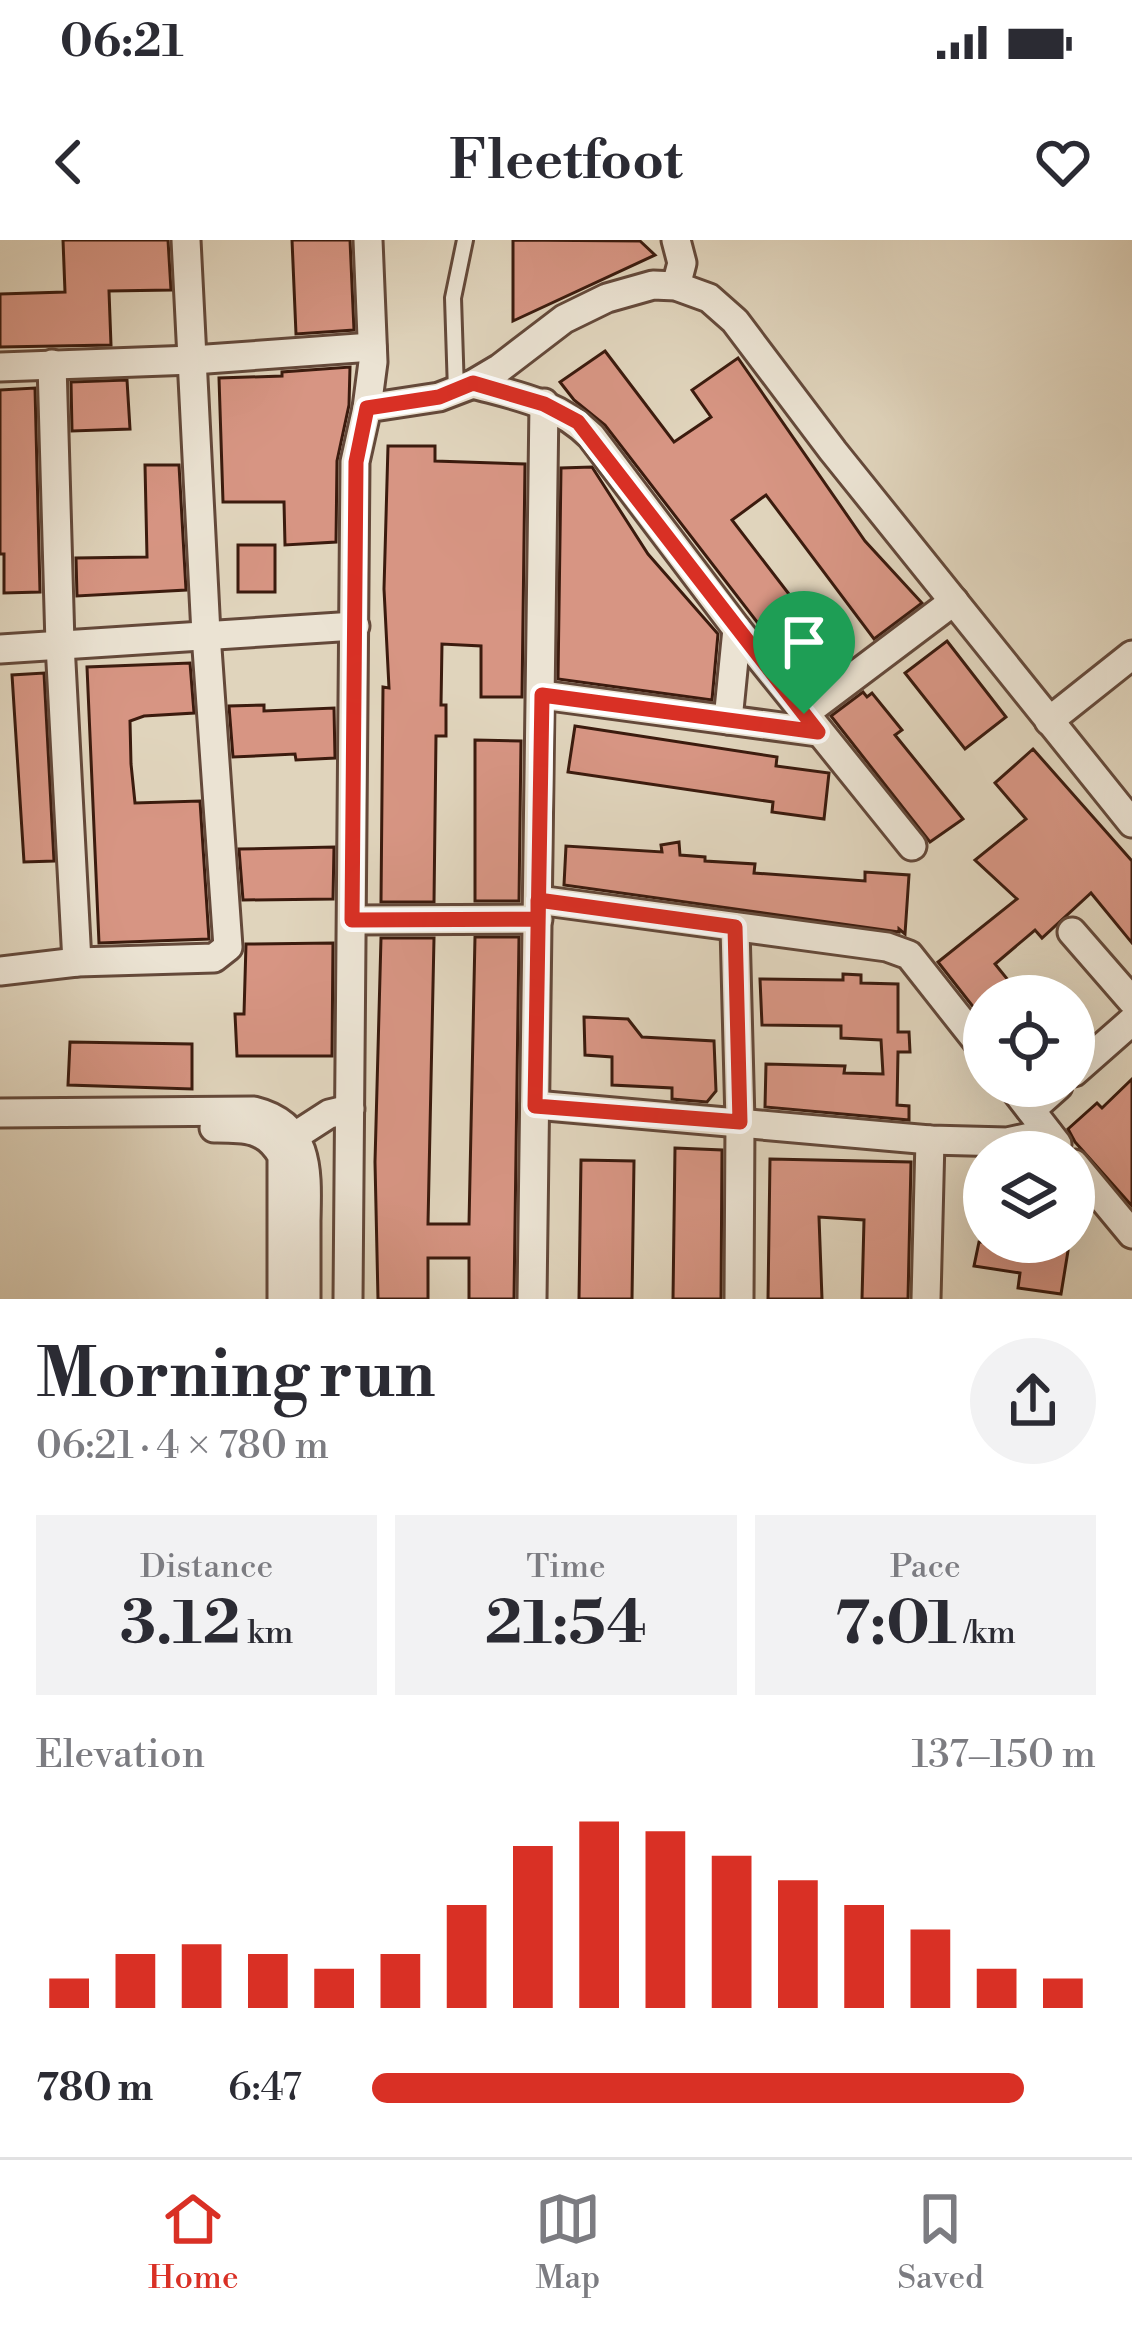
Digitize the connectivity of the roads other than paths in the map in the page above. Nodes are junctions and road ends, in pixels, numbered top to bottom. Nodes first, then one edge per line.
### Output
1 (186, 240) edge
2 (368, 240) edge
3 (464, 240) edge
4 (676, 240) edge
5 (676, 286) junction
6 (371, 346) junction
7 (193, 360) junction
8 (52, 364) junction
9 (0, 367) edge
10 (465, 387) junction
11 (544, 404) junction
12 (367, 408) junction
13 (954, 602) junction
14 (355, 626) junction
15 (737, 629) junction
16 (206, 634) junction
17 (60, 644) junction
18 (0, 649) edge
19 (1132, 656) edge
20 (542, 695) junction
21 (728, 720) junction
22 (1049, 721) junction
23 (811, 723) junction
24 (1132, 823) edge
25 (912, 846) dead end
26 (538, 909) junction
27 (352, 920) junction
28 (735, 927) junction
29 (1072, 932) dead end
30 (77, 962) junction
31 (0, 971) edge
32 (1132, 1000) edge
33 (1132, 1021) edge
34 (963, 1023) edge
35 (1095, 1054) edge
36 (535, 1106) junction
37 (1028, 1107) edge
38 (350, 1109) junction
39 (0, 1113) edge
40 (740, 1122) junction
41 (0, 1129) edge
42 (1047, 1131) edge
43 (930, 1140) junction
44 (286, 1141) junction
45 (963, 1141) edge
46 (1095, 1189) edge
47 (1132, 1234) edge
48 (282, 1299) edge
49 (306, 1299) edge
50 (348, 1299) edge
51 (532, 1299) edge
52 (739, 1299) edge
53 (926, 1299) edge

1 - 7 street
2 - 6 street
3 - 10 lane
4 - 5 street
5 - 10 street
5 - 13 street
6 - 7 street
6 - 12 street
7 - 8 street
7 - 16 street
8 - 9 street
8 - 17 street
10 - 11 street
10 - 12 street
11 - 15 street
11 - 20 street
12 - 14 street
13 - 22 street
13 - 23 street
14 - 16 street
14 - 27 street
15 - 21 street
15 - 23 street
16 - 17 street
16 - 30 street
17 - 18 street
17 - 30 street
19 - 22 street
20 - 21 street
20 - 26 street
21 - 23 street
22 - 24 street
23 - 25 street
26 - 27 street
26 - 28 street
26 - 36 street
27 - 38 street
28 - 34 street
28 - 40 street
29 - 32 street
30 - 31 street
33 - 35 street
36 - 40 street
36 - 51 street
37 - 42 street
38 - 44 street
38 - 50 street
39 - 44 street
40 - 43 street
40 - 52 street
41 - 44 street
43 - 45 street
43 - 53 street
44 - 48 street
44 - 49 street
46 - 47 street

